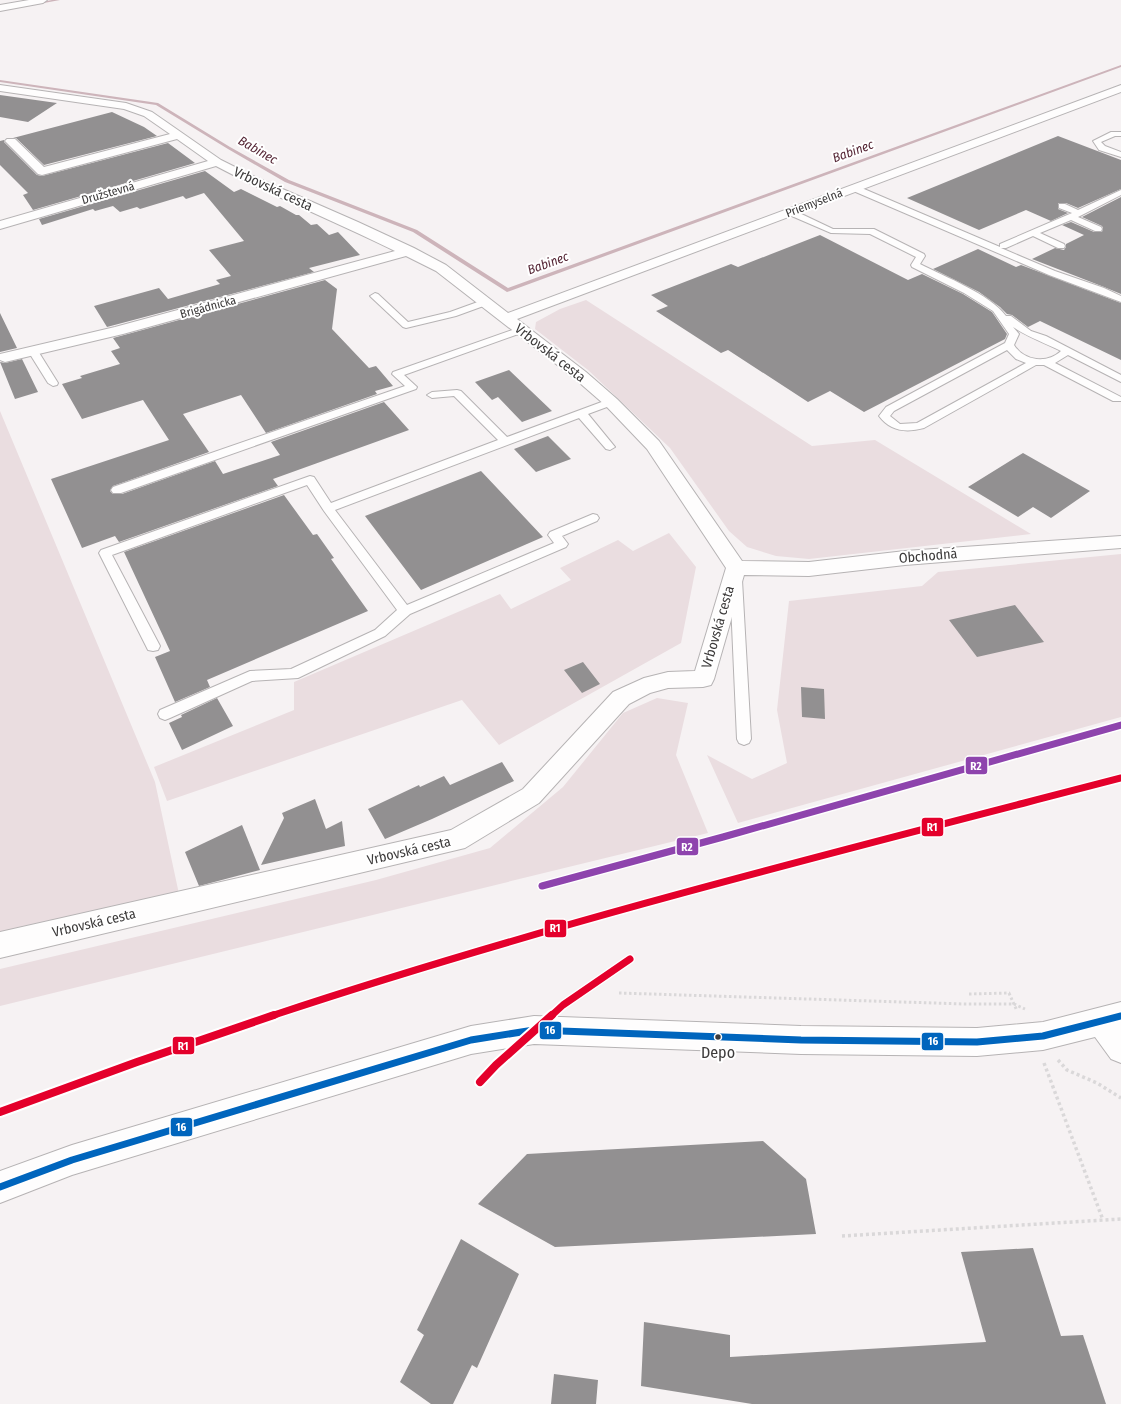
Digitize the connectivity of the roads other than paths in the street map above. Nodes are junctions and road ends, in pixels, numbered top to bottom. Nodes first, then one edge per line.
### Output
1 (43, 0) edge
2 (1, 7) edge
3 (0, 88) edge
4 (1121, 88) edge
5 (1121, 134) edge
6 (180, 135) junction
7 (11, 141) dead end
8 (1121, 155) edge
9 (217, 162) junction
10 (860, 186) junction
11 (1120, 194) edge
12 (1062, 206) dead end
13 (790, 212) junction
14 (1074, 215) junction
15 (0, 225) edge
16 (1098, 228) dead end
17 (1033, 234) junction
18 (1003, 246) junction
19 (1062, 246) dead end
20 (410, 252) junction
21 (1078, 278) dead end
22 (375, 296) dead end
23 (1119, 296) edge
24 (486, 302) junction
25 (996, 309) junction
26 (514, 324) junction
27 (1028, 333) junction
28 (1014, 334) junction
29 (1009, 346) junction
30 (33, 351) junction
31 (1066, 351) junction
32 (5, 358) dead end
33 (1034, 362) junction
34 (1048, 363) junction
35 (1121, 379) edge
36 (53, 383) dead end
37 (432, 395) dead end
38 (1117, 399) dead end
39 (611, 402) junction
40 (581, 413) junction
41 (505, 441) junction
42 (610, 446) dead end
43 (117, 490) dead end
44 (328, 508) junction
45 (593, 518) dead end
46 (1121, 542) edge
47 (736, 568) junction
48 (406, 611) junction
49 (153, 646) dead end
50 (165, 714) dead end
51 (744, 739) dead end
52 (0, 945) edge
53 (1111, 1019) edge
54 (1121, 1049) edge
55 (0, 1187) edge

1 - 2 street
3 - 6 street, Vrbovská cesta
4 - 10 street, Priemyselná
5 - 8 lane
6 - 7 street
6 - 9 street, Vrbovská cesta
9 - 15 street, Družstevná
9 - 20 street, Vrbovská cesta
10 - 13 street, Priemyselná
10 - 18 lane
10 - 23 lane
11 - 14 lane
12 - 14 lane
13 - 25 lane
13 - 26 street, Priemyselná
14 - 16 lane
14 - 17 lane
17 - 18 lane
17 - 19 lane
18 - 21 lane
20 - 24 street, Vrbovská cesta
20 - 30 street, Brigádnicka
22 - 24 lane
24 - 26 street, Vrbovská cesta
25 - 27 lane
25 - 28 lane
26 - 39 street, Vrbovská cesta
26 - 43 lane
27 - 28 lane
27 - 31 lane
28 - 29 lane
29 - 33 lane
29 - 33 lane
30 - 32 street, Brigádnicka
30 - 36 lane
31 - 34 lane
31 - 35 lane
33 - 34 lane
34 - 38 lane
37 - 41 lane
39 - 40 lane
39 - 47 street, Vrbovská cesta
40 - 41 lane
40 - 42 lane
41 - 44 lane
44 - 48 lane
44 - 49 lane
45 - 48 lane
46 - 47 street, Obchodná
47 - 51 lane
47 - 52 street, Vrbovská cesta
48 - 50 lane
53 - 54 street
53 - 55 street

